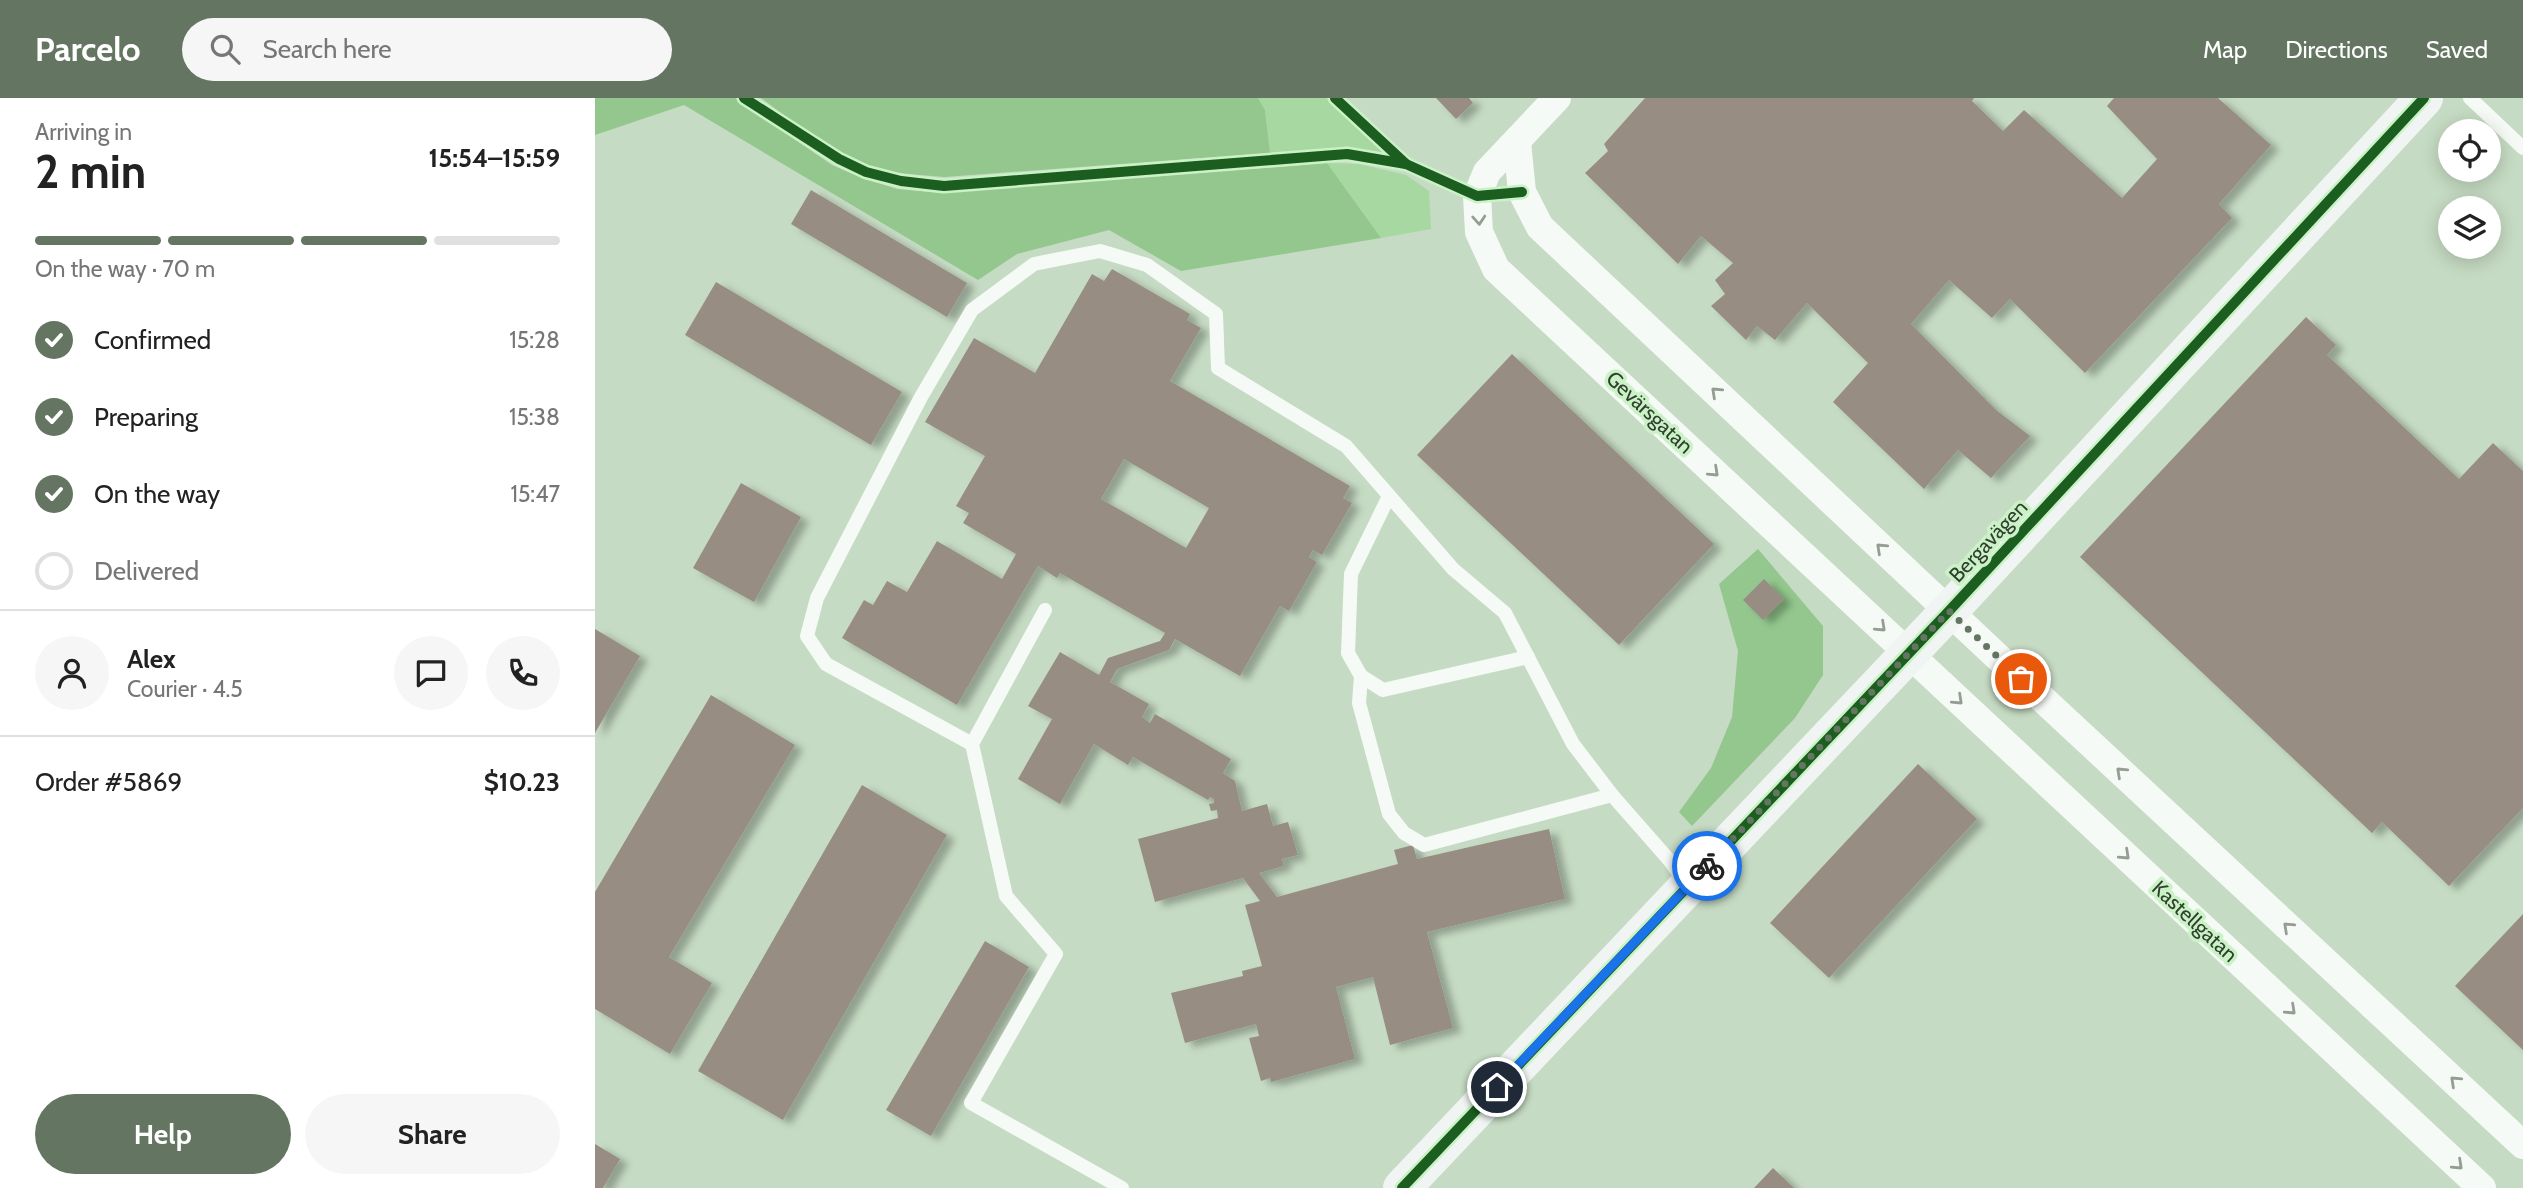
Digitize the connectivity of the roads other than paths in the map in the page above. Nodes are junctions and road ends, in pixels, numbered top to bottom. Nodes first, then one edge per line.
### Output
1 (1557, 98) edge
2 (2424, 98) edge
3 (2470, 98) edge
4 (1517, 142) junction
5 (2523, 148) edge
6 (1389, 496) junction
7 (1045, 610) dead end
8 (1949, 611) junction
9 (1909, 653) junction
10 (1528, 657) junction
11 (1361, 676) junction
12 (972, 744) junction
13 (1612, 795) junction
14 (1688, 886) junction
15 (2523, 1144) edge
16 (1122, 1188) edge
17 (1402, 1188) edge
18 (2482, 1188) edge

1 - 4 street, Gevärsgatan
2 - 8 street, Bergavägen
3 - 5 lane
8 -> 4 street
4 -> 9 street, Gevärsgatan
6 - 10 lane
6 - 11 lane
6 - 12 lane
7 - 12 lane
8 - 9 street, Bergavägen
15 -> 8 street
9 - 14 street, Bergavägen
9 -> 18 street, Kastellgatan
10 - 11 lane
10 - 13 lane
11 - 13 lane
12 - 16 lane
13 - 14 lane
14 - 17 street, Bergavägen

